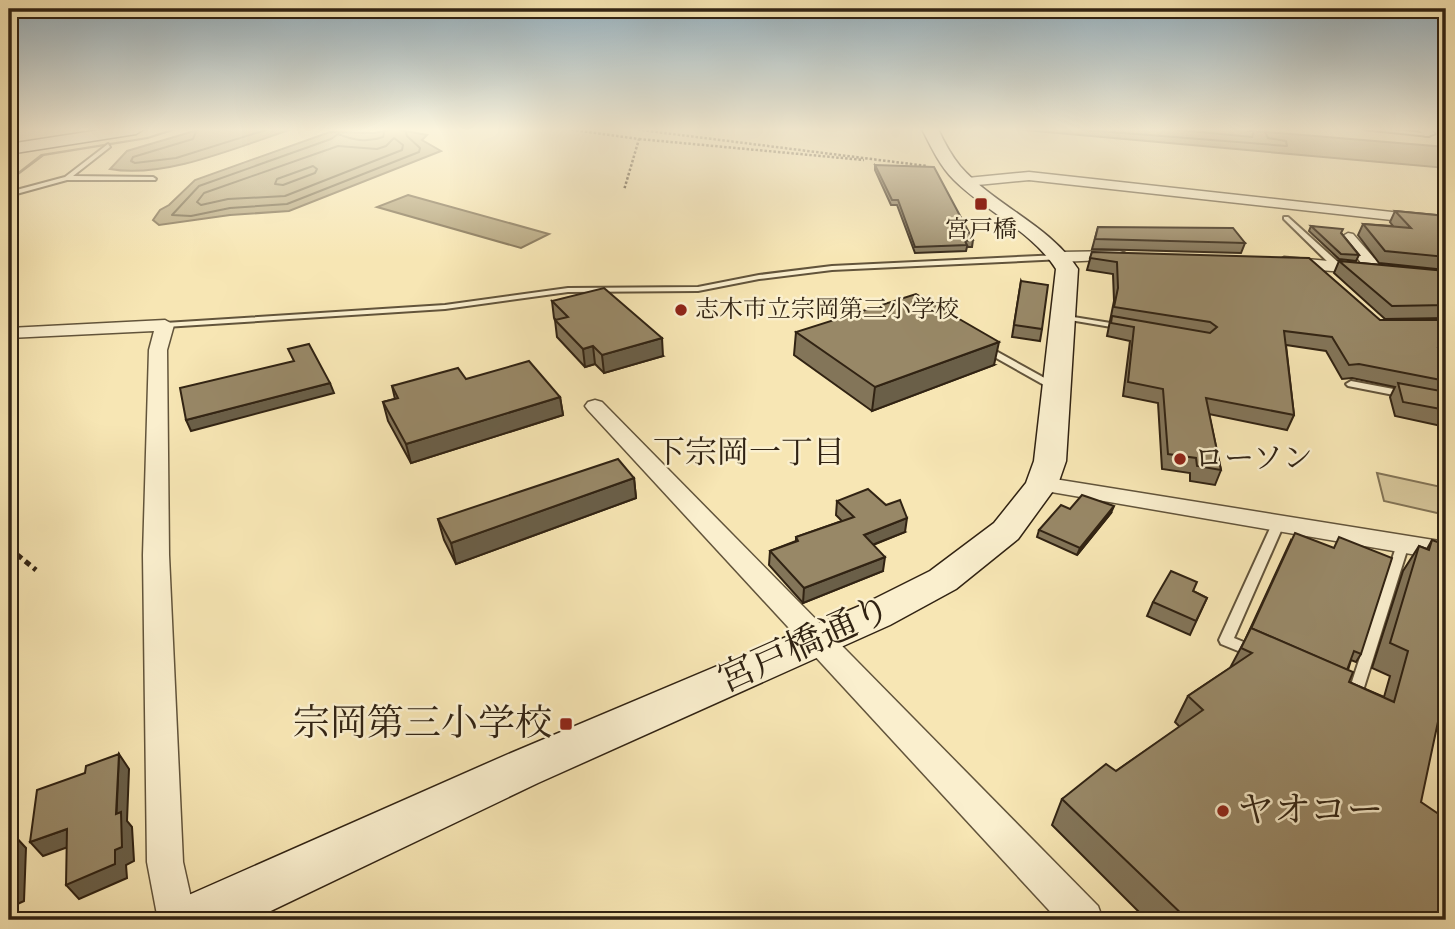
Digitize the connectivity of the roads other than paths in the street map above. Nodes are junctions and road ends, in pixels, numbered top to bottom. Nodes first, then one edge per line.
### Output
1 (74, 172) edge
2 (958, 172) edge
3 (976, 172) edge
4 (67, 178) junction
5 (153, 178) dead end
6 (9, 194) edge
7 (1286, 218) dead end
8 (1446, 222) edge
9 (1348, 237) edge
10 (1060, 257) junction
11 (1137, 257) edge
12 (1270, 261) edge
13 (1371, 266) junction
14 (1446, 271) edge
15 (1332, 273) junction
16 (1446, 278) edge
17 (1064, 317) junction
18 (165, 325) junction
19 (1128, 328) edge
20 (9, 333) edge
21 (975, 342) edge
22 (1352, 384) dead end
23 (1058, 390) junction
24 (1419, 397) edge
25 (595, 406) dead end
26 (1042, 484) junction
27 (1278, 524) junction
28 (1402, 544) junction
29 (1446, 551) edge
30 (818, 640) junction
31 (1261, 656) edge
32 (1343, 692) edge
33 (177, 920) edge
34 (194, 920) edge
35 (1084, 920) edge

1 - 4 lane
2 - 10 street
3 - 8 street
4 - 5 lane
4 - 6 lane
7 - 15 lane
9 - 13 street
10 - 11 street
10 - 17 street, 宮戸橋通り
10 - 18 lane
12 - 15 street
13 - 14 street
13 - 15 street
13 - 16 street
17 - 19 lane
17 - 23 street, 宮戸橋通り
18 - 20 street
18 - 33 street
21 - 23 lane
22 - 24 lane
23 - 26 street, 宮戸橋通り
25 - 30 street
26 - 27 street
26 - 30 street, 宮戸橋通り
27 - 28 street
27 - 31 lane
28 - 29 street
28 - 32 lane
30 - 34 street, 宮戸橋通り
30 - 35 street

